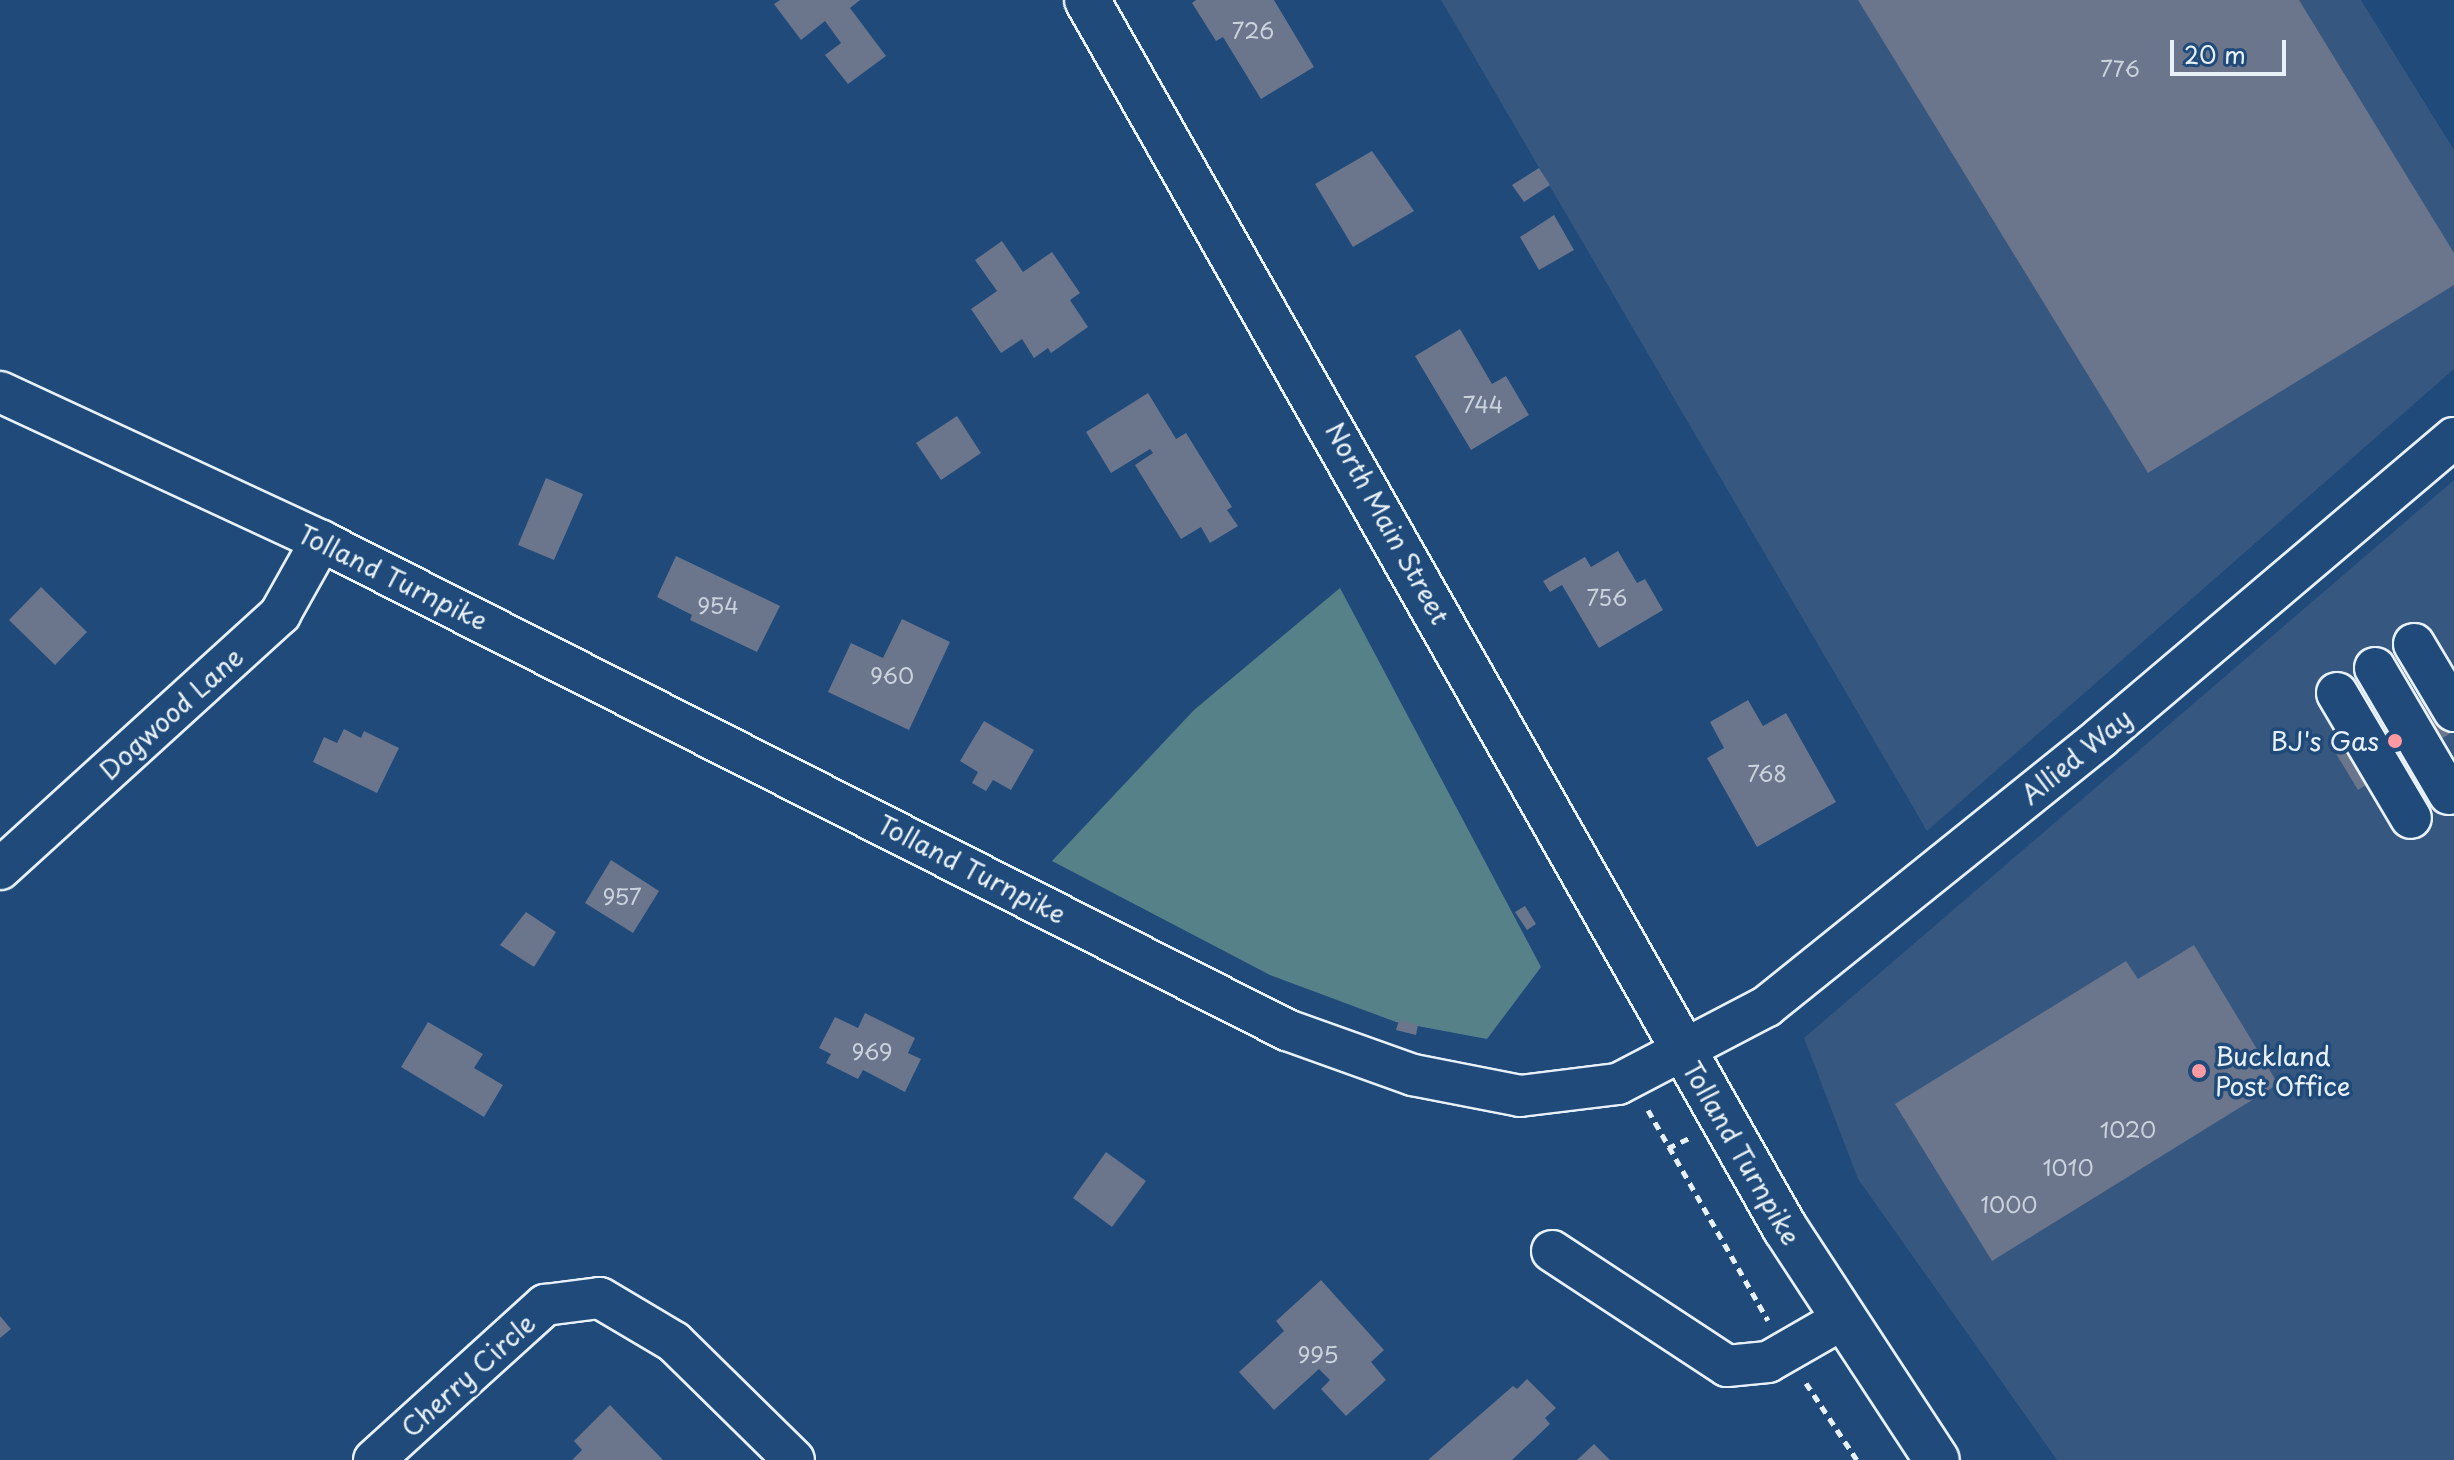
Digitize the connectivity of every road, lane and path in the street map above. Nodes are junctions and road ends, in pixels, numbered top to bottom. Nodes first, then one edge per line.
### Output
1 (1087, 0) edge
2 (0, 392) edge
3 (2454, 438) edge
4 (321, 541) junction
5 (2365, 675) junction
6 (2454, 711) edge
7 (2427, 801) edge
8 (0, 869) edge
9 (1682, 1049) junction
10 (1668, 1148) dead end
11 (1552, 1251) dead end
12 (1841, 1320) junction
13 (1786, 1353) junction
14 (374, 1460) edge
15 (794, 1460) edge
16 (1857, 1460) edge
17 (1937, 1460) edge

1 - 9 main road, North Main Street
2 - 4 street, Tolland Turnpike
3 - 9 street, Allied Way
4 - 8 street, Dogwood Lane
4 - 9 street, Tolland Turnpike
5 - 6 street
5 - 7 street
5 - 7 street
9 - 12 main road, Tolland Turnpike
10 - 13 path
11 - 13 street
12 - 13 street
12 - 17 main road, Tolland Turnpike
13 - 16 path
14 - 15 street, Cherry Circle

